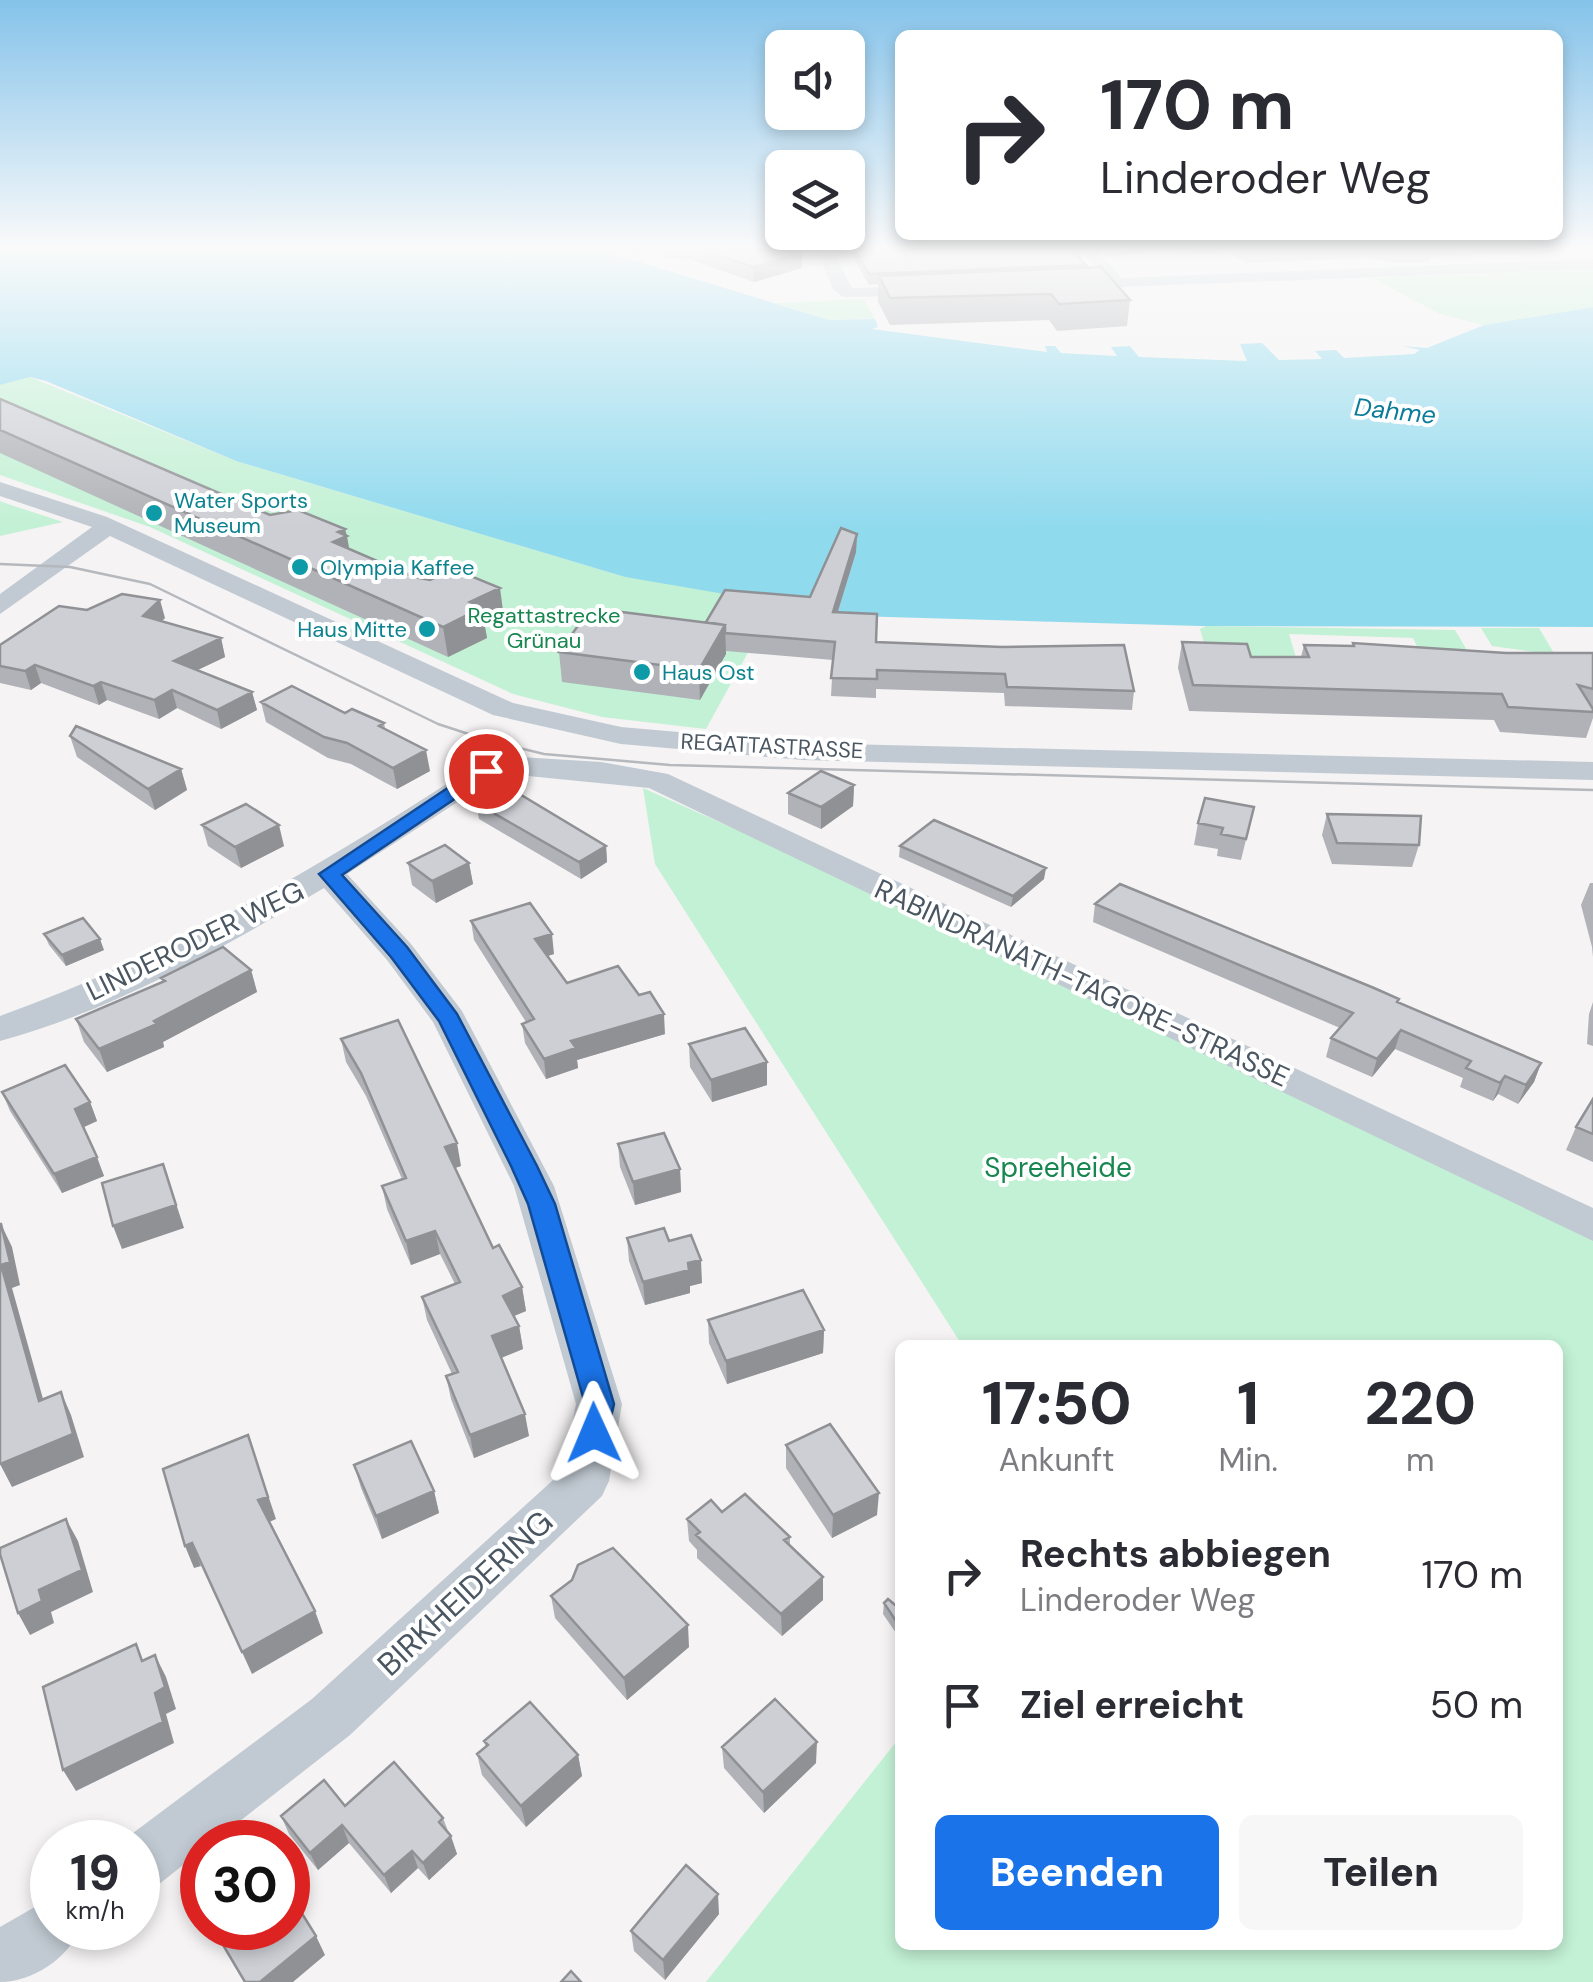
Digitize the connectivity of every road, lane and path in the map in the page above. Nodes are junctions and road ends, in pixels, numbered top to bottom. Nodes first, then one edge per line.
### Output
1 (0, 489) edge
2 (107, 527) junction
3 (0, 606) edge
4 (614, 736) junction
5 (601, 771) junction
6 (1593, 772) edge
7 (330, 874) junction
8 (0, 1028) edge
9 (1593, 1226) edge
10 (160, 1848) edge

1 - 2 street, REGATTASTRASSE
2 - 3 street
2 - 4 street, REGATTASTRASSE
4 - 5 street
4 - 6 street, REGATTASTRASSE
5 - 7 street, LINDERODER WEG
5 - 9 street, RABINDRANATH-TAGORE-STRASSE
7 - 8 street, LINDERODER WEG
7 - 10 street, BIRKHEIDERING

